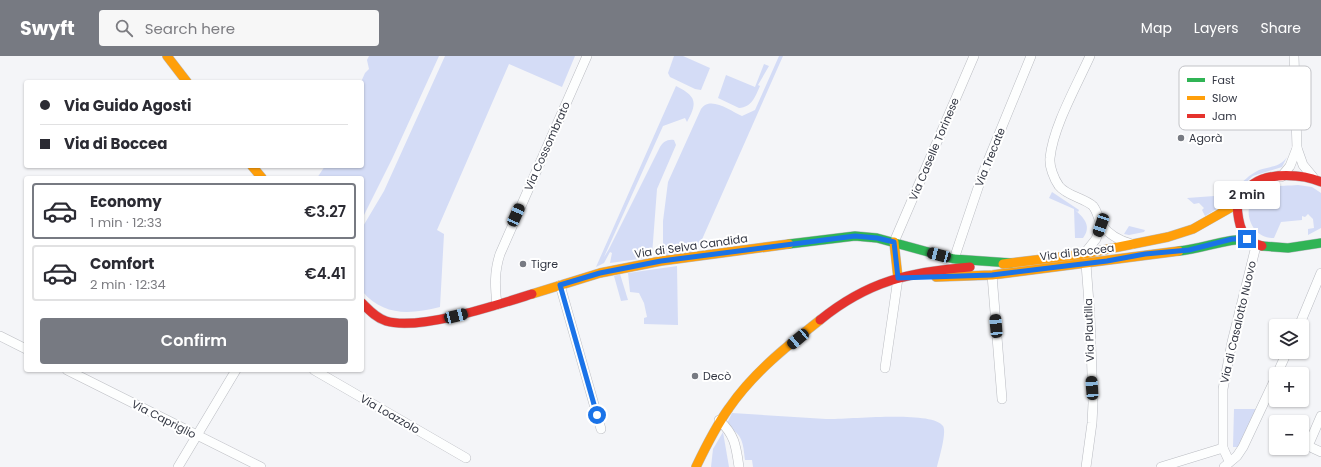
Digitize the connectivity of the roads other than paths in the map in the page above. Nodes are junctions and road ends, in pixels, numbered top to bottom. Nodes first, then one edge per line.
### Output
1 (167, 56) edge
2 (587, 56) edge
3 (974, 56) edge
4 (1031, 56) edge
5 (1090, 56) edge
6 (1294, 56) edge
7 (1294, 66) edge
8 (185, 80) edge
9 (1296, 130) edge
10 (1297, 148) junction
11 (254, 168) edge
12 (260, 176) edge
13 (1312, 177) junction
14 (1281, 178) junction
15 (1321, 182) edge
16 (1237, 204) junction
17 (1101, 225) junction
18 (1247, 239) junction
19 (894, 242) junction
20 (1134, 244) junction
21 (1321, 244) edge
22 (1256, 246) junction
23 (1084, 254) junction
24 (954, 259) junction
25 (1011, 263) junction
26 (1086, 264) junction
27 (1321, 273) edge
28 (992, 275) junction
29 (908, 276) junction
30 (898, 278) junction
31 (560, 285) junction
32 (364, 305) edge
33 (497, 305) junction
34 (1301, 319) edge
35 (0, 336) edge
36 (24, 348) edge
37 (885, 368) dead end
38 (71, 372) edge
39 (235, 372) edge
40 (317, 372) edge
41 (1269, 392) edge
42 (1002, 399) dead end
43 (1321, 416) edge
44 (720, 420) junction
45 (601, 429) dead end
46 (197, 435) junction
47 (1223, 448) junction
48 (1321, 452) edge
49 (466, 458) dead end
50 (1227, 464) edge
51 (178, 467) edge
52 (261, 467) edge
53 (696, 467) edge
54 (739, 467) edge
55 (1086, 467) edge
56 (1161, 467) edge

1 - 8 main road
2 - 33 street, Via Cossombrato
3 - 19 street, Via Caselle Torinese
4 - 24 street, Via Trecate
5 - 17 street
6 - 7 street
9 - 10 street
10 - 13 street
10 - 14 street
11 - 12 main road
13 - 14 main road
13 - 15 main road
14 - 16 main road
16 - 18 main road
16 - 20 main road, Via di Boccea
17 - 20 street
17 - 23 street
18 - 22 main road
18 - 26 main road, Via di Boccea
19 - 24 main road, Via di Selva Candida
19 - 30 main road
19 - 31 main road, Via di Selva Candida
20 - 23 main road, Via di Boccea
21 - 22 main road
22 - 47 street, Via di Casalotto Nuovo
23 - 25 main road, Via di Boccea
24 - 25 main road, Via di Selva Candida
25 - 29 main road, Via di Boccea
26 - 28 main road, Via di Boccea
26 - 55 street, Via Plautilla
27 - 34 street
28 - 29 main road, Via di Boccea
28 - 42 street
29 - 30 main road, Via di Boccea
30 - 37 street
30 - 44 main road, Via di Boccea
31 - 33 main road, Via di Selva Candida
31 - 45 street
32 - 33 main road, Via di Selva Candida
35 - 36 street
38 - 46 street, Via Capriglio
39 - 46 street
40 - 49 street, Via Loazzolo
41 - 50 street
43 - 48 street
44 - 53 main road, Via di Boccea
44 - 54 street
46 - 51 street
46 - 52 street, Via Capriglio
47 - 50 street, Via di Casalotto Nuovo
47 - 56 street

